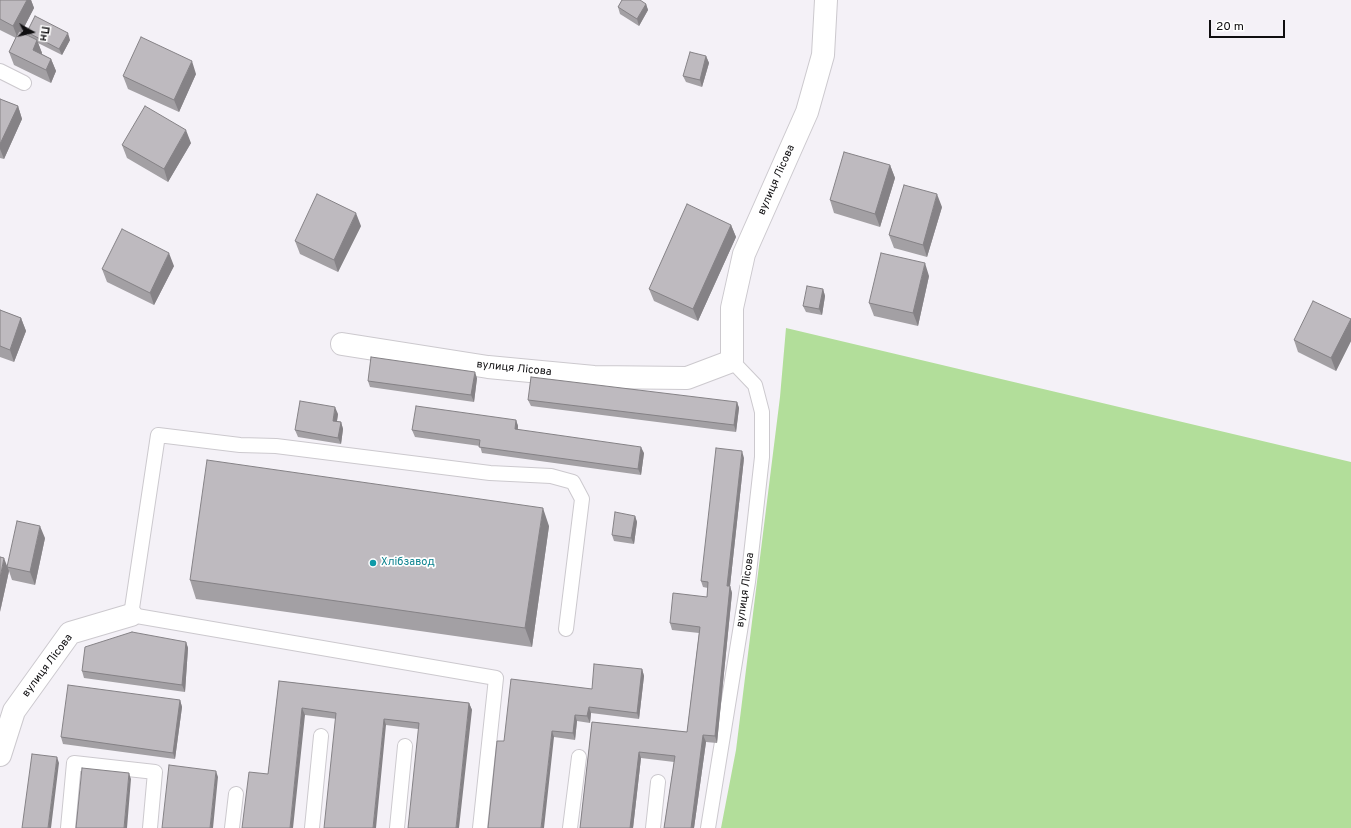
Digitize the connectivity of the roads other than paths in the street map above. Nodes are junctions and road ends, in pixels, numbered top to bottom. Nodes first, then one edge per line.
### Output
1 (826, 0) edge
2 (0, 71) edge
3 (24, 83) dead end
4 (342, 344) dead end
5 (732, 361) junction
6 (131, 615) junction
7 (566, 629) dead end
8 (321, 736) dead end
9 (405, 746) dead end
10 (0, 755) edge
11 (579, 756) dead end
12 (658, 782) dead end
13 (236, 794) dead end
14 (68, 828) edge
15 (150, 828) edge
16 (232, 828) edge
17 (312, 828) edge
18 (397, 828) edge
19 (480, 828) edge
20 (570, 828) edge
21 (653, 828) edge
22 (708, 828) edge

1 - 5 street, вулиця Лісова
2 - 3 lane
4 - 5 street, вулиця Лісова
5 - 22 lane, вулиця Лісова
6 - 7 lane
6 - 10 street, вулиця Лісова
6 - 19 lane
8 - 17 lane
9 - 18 lane
11 - 20 lane
12 - 21 lane
13 - 16 lane
14 - 15 lane

